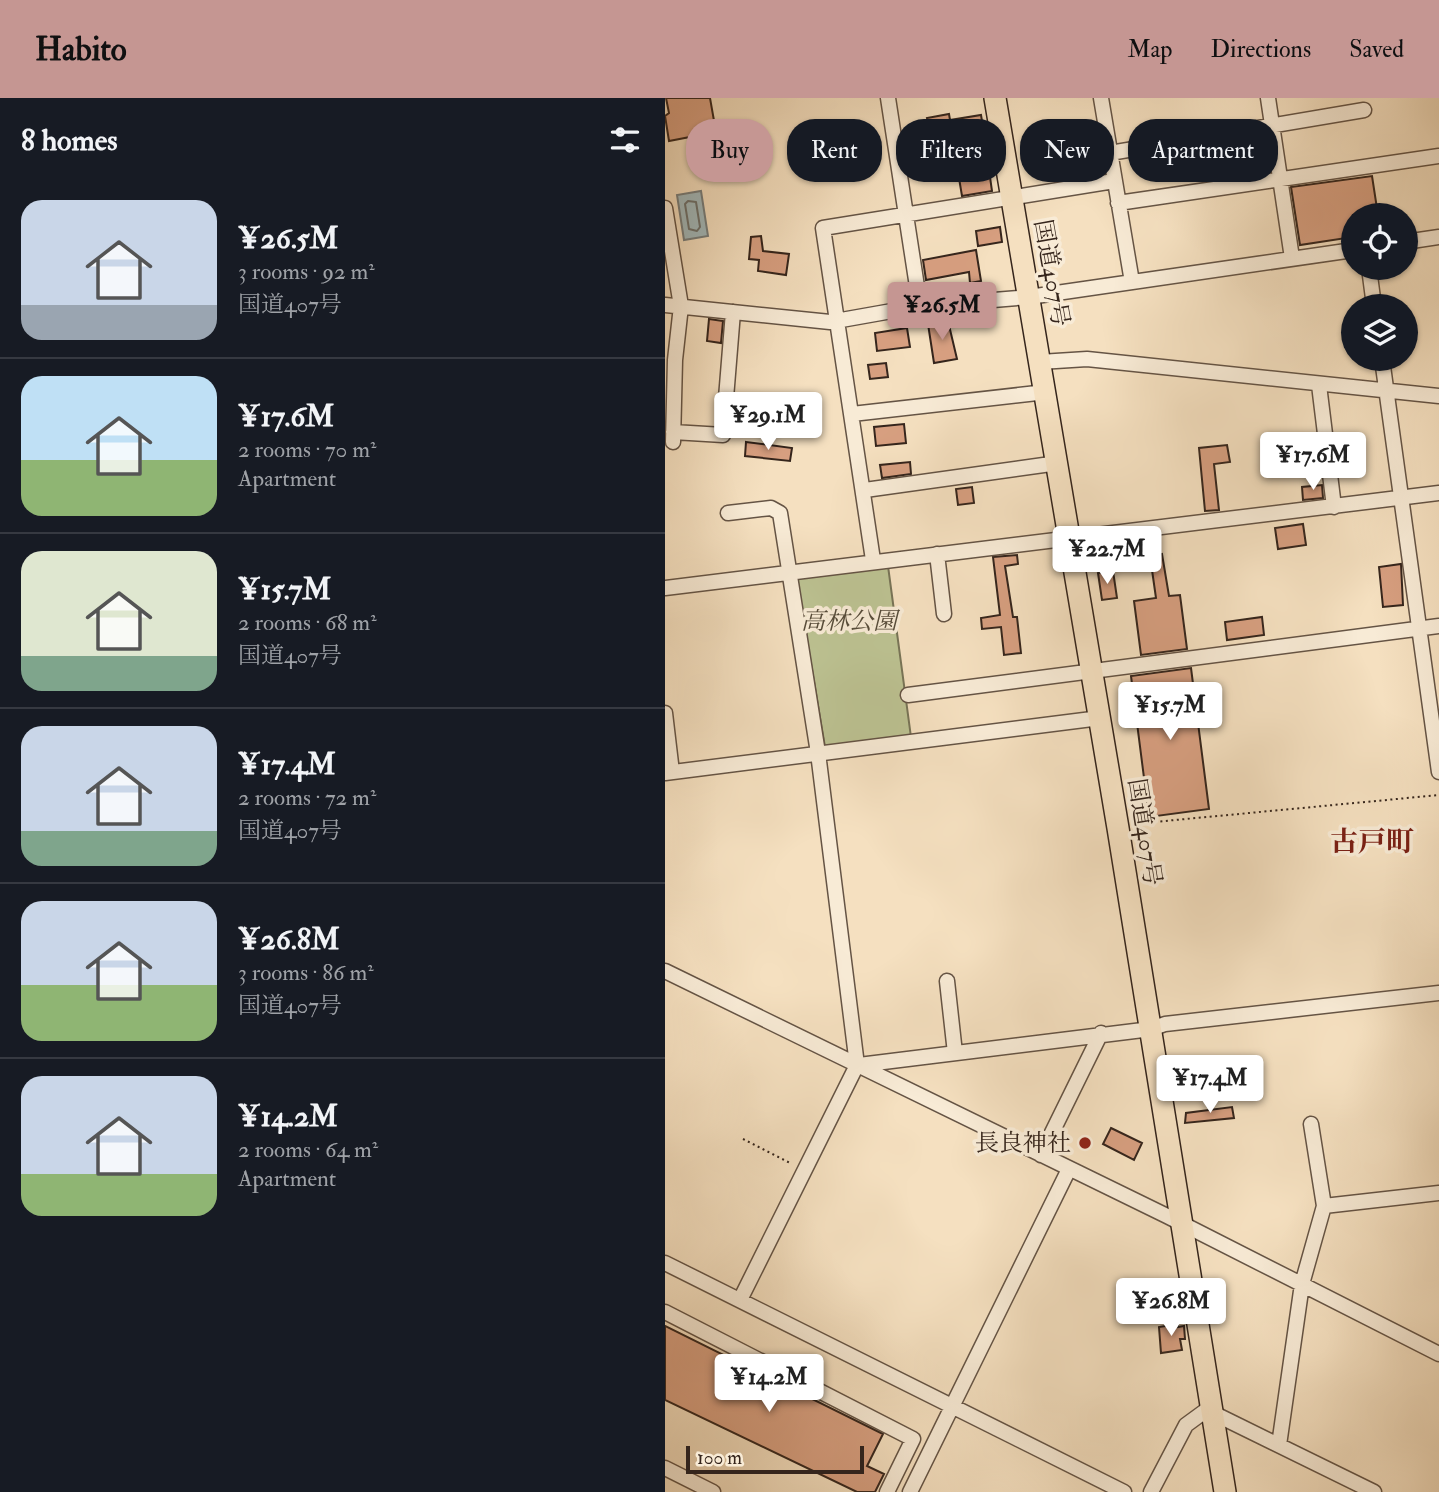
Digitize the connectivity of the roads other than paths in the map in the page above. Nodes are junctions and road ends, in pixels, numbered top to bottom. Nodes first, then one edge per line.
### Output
1 (888, 98) edge
2 (995, 98) edge
3 (1102, 98) edge
4 (1268, 98) edge
5 (1364, 110) dead end
6 (1105, 119) edge
7 (1270, 119) edge
8 (1278, 126) edge
9 (1439, 156) edge
10 (1278, 167) edge
11 (1280, 178) junction
12 (1114, 181) edge
13 (1107, 182) edge
14 (1012, 196) junction
15 (1118, 203) junction
16 (665, 208) edge
17 (907, 215) junction
18 (1439, 237) edge
19 (1418, 240) edge
20 (1341, 252) edge
21 (1292, 258) junction
22 (1132, 282) junction
23 (1029, 297) junction
24 (665, 305) edge
25 (681, 306) junction
26 (920, 306) junction
27 (733, 312) junction
28 (838, 321) junction
29 (1040, 362) junction
30 (1383, 371) edge
31 (1319, 385) junction
32 (1045, 392) junction
33 (1386, 392) junction
34 (1439, 396) edge
35 (852, 414) junction
36 (1058, 463) junction
37 (865, 490) junction
38 (1439, 493) edge
39 (1401, 499) junction
40 (1334, 507) junction
41 (728, 513) dead end
42 (1070, 538) junction
43 (937, 554) junction
44 (873, 560) junction
45 (790, 571) junction
46 (665, 588) edge
47 (944, 614) dead end
48 (1439, 626) edge
49 (1418, 629) junction
50 (1092, 670) junction
51 (908, 695) dead end
52 (665, 713) edge
53 (1100, 718) junction
54 (818, 753) junction
55 (1439, 772) edge
56 (669, 773) edge
57 (665, 971) edge
58 (947, 981) dead end
59 (1439, 993) edge
60 (1151, 1029) junction
61 (1101, 1033) junction
62 (955, 1053) junction
63 (857, 1065) junction
64 (1311, 1125) dead end
65 (1041, 1155) junction
66 (1069, 1169) junction
67 (1439, 1194) edge
68 (1324, 1206) junction
69 (1184, 1226) junction
70 (665, 1263) edge
71 (1302, 1284) junction
72 (740, 1300) junction
73 (665, 1312) edge
74 (1439, 1354) edge
75 (953, 1406) junction
76 (1213, 1410) junction
77 (1279, 1446) junction
78 (665, 1468) edge
79 (713, 1492) edge
80 (887, 1492) edge
81 (910, 1492) edge
82 (1124, 1492) edge
83 (1151, 1492) edge
84 (1225, 1492) edge
85 (1374, 1492) edge

1 - 17 street
2 - 14 highway, 国道407号
3 - 6 street
4 - 7 street
5 - 8 street
9 - 11 street
10 - 11 street
11 - 15 street
11 - 21 street
12 - 15 street
13 - 14 street
14 - 17 street
14 - 23 highway, 国道407号
15 - 22 street
16 - 25 street
17 - 26 street
17 - 28 street
18 - 19 street
20 - 21 street
21 - 22 street
22 - 23 street
23 - 26 street
23 - 29 highway, 国道407号
24 - 25 street
25 - 27 street
25 - 27 street
26 - 28 street
27 - 28 street
28 - 35 street
29 - 31 street
29 - 32 highway, 国道407号
30 - 33 street
31 - 33 street
31 - 40 street
32 - 35 street
32 - 36 highway, 国道407号
33 - 34 street
33 - 39 street
35 - 37 street
36 - 37 street
36 - 42 highway, 国道407号
37 - 44 street
38 - 39 street
39 - 40 street
39 - 49 street
40 - 42 street
41 - 45 street
42 - 43 street
42 - 50 highway, 国道407号
43 - 44 street
43 - 47 street
44 - 45 street
45 - 46 street
45 - 54 street
48 - 49 street
49 - 50 street
49 - 55 street
50 - 51 street
50 - 53 highway, 国道407号
52 - 56 street
53 - 54 street
53 - 60 highway, 国道407号
54 - 56 street
54 - 63 street
57 - 63 street
58 - 62 street
59 - 60 street
60 - 61 street
60 - 69 highway, 国道407号
61 - 62 street
61 - 65 street
62 - 63 street
63 - 65 street
63 - 72 street
64 - 68 street
65 - 66 street
66 - 69 street
66 - 75 street
67 - 68 street
68 - 71 street
69 - 71 street
69 - 76 highway, 国道407号
70 - 72 street
71 - 74 street
71 - 77 street
72 - 75 street
73 - 80 street
75 - 81 street
75 - 82 street
76 - 77 street
76 - 83 street
76 - 84 highway, 国道407号
77 - 85 street
78 - 79 street

